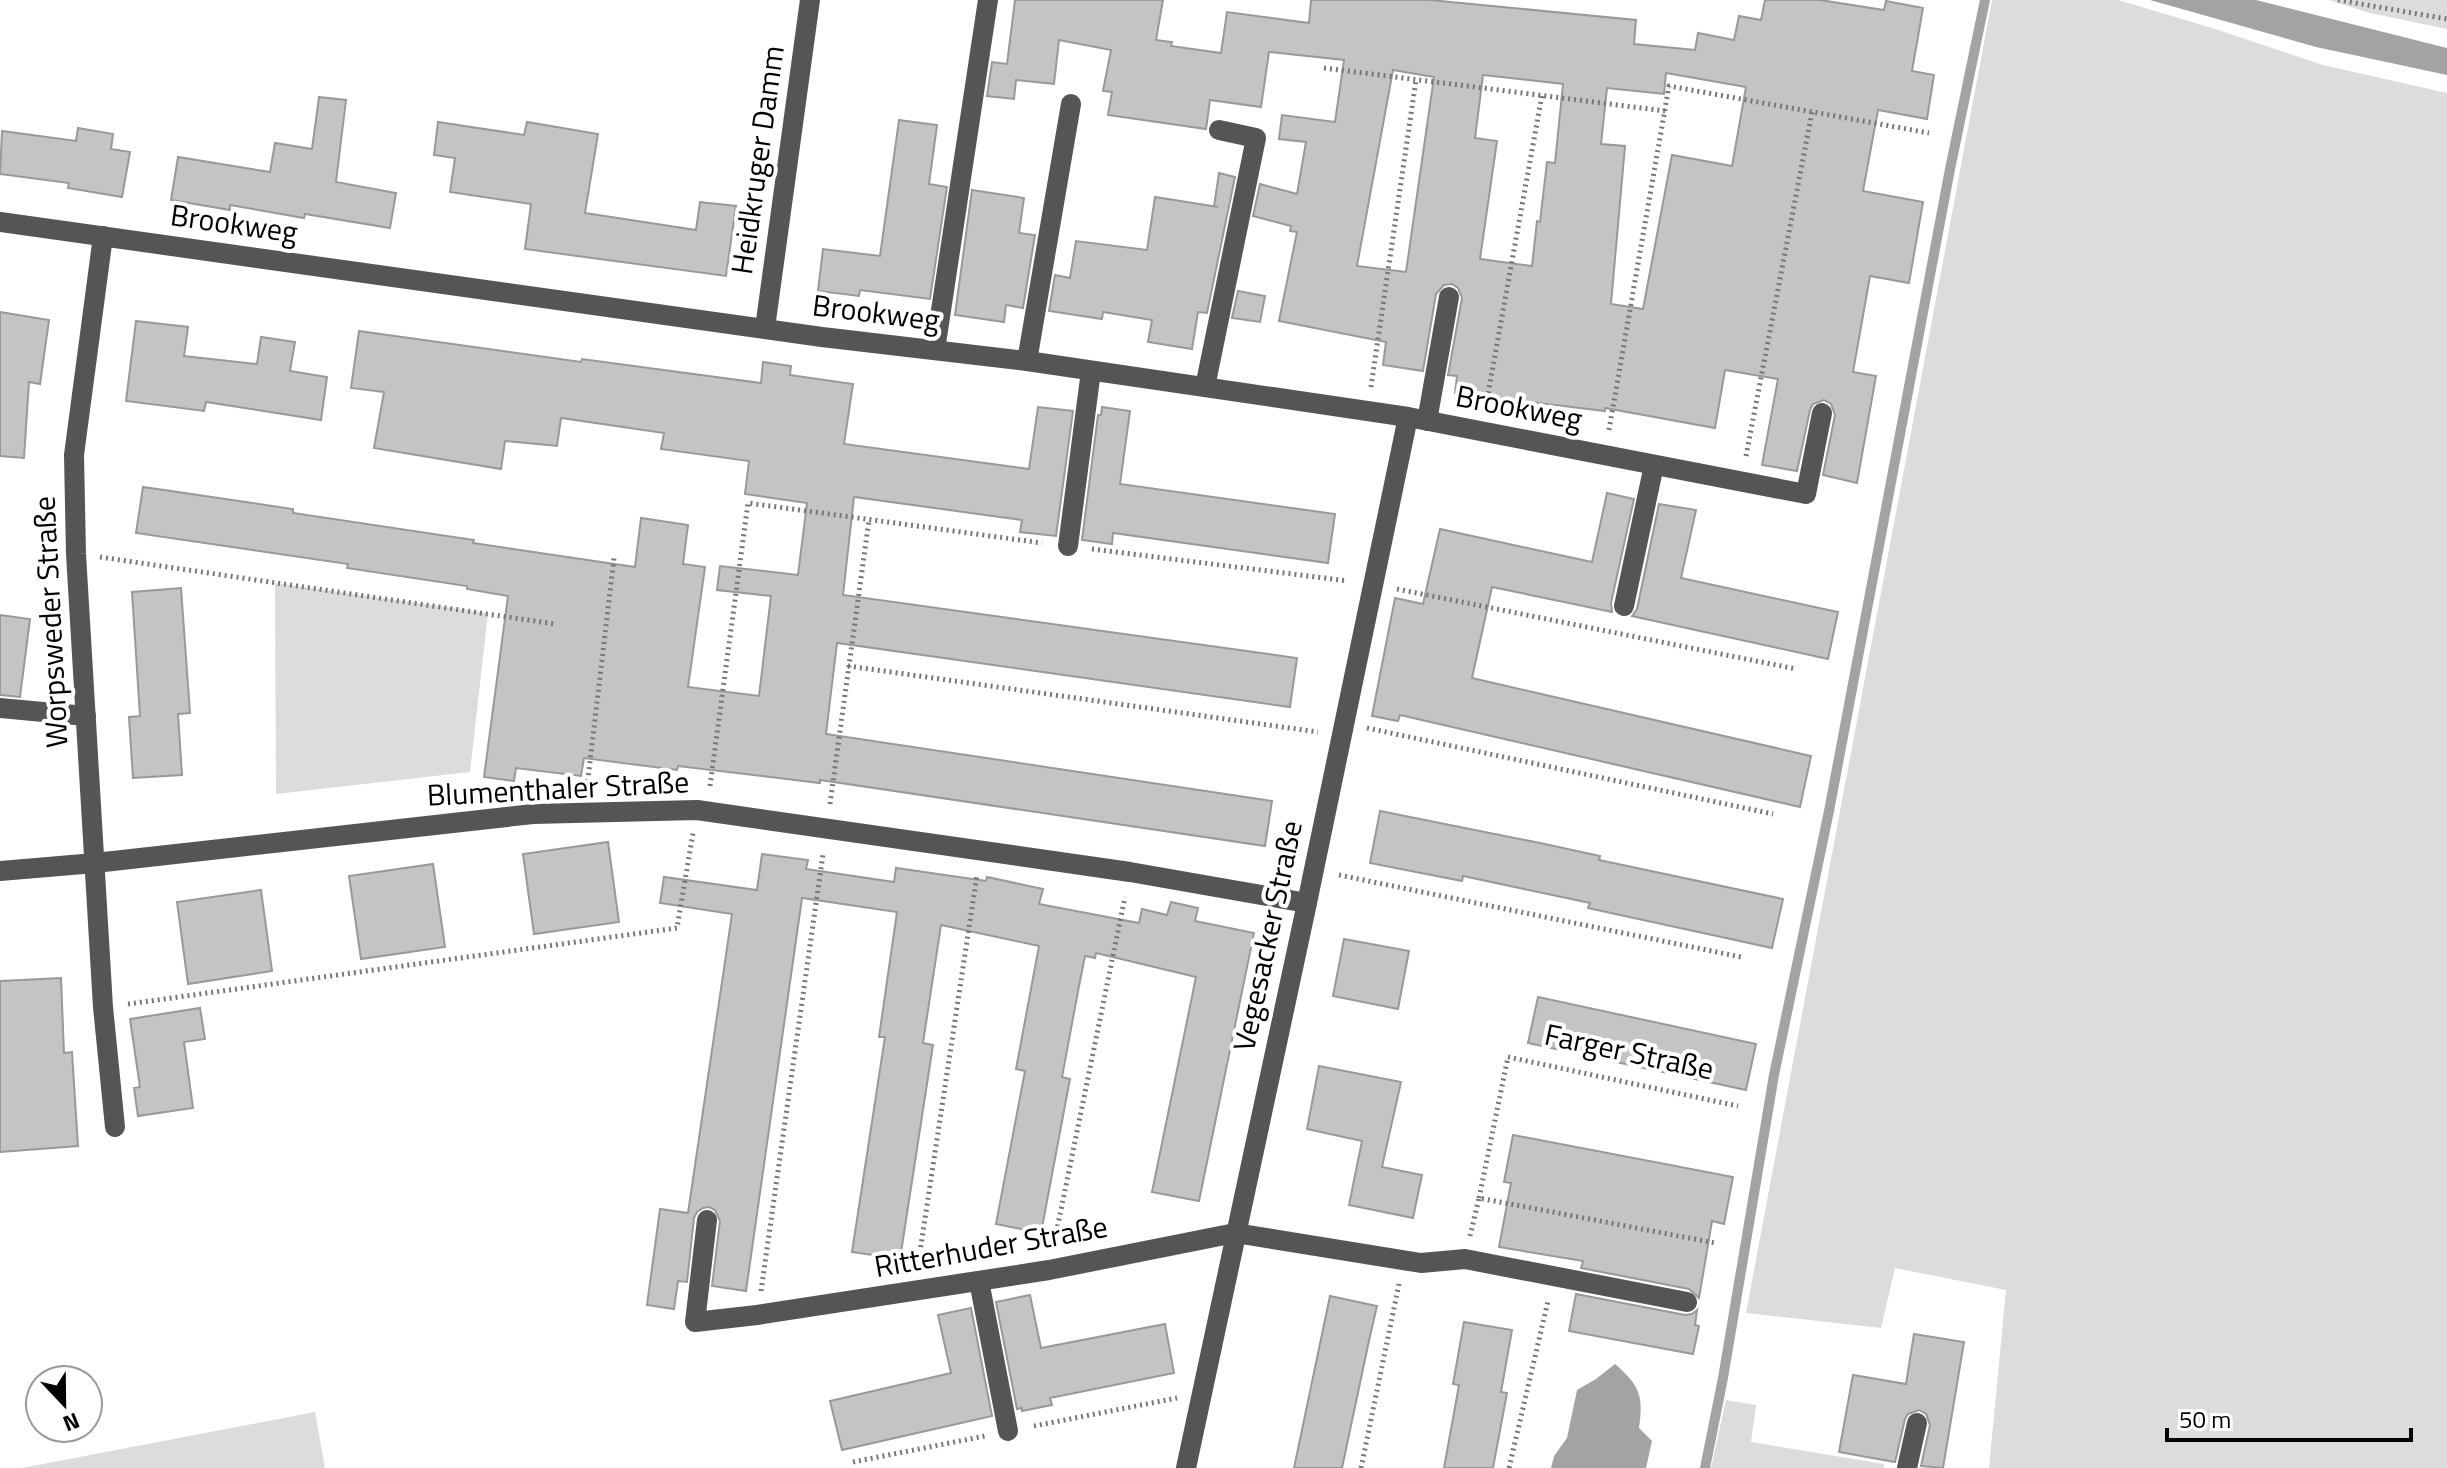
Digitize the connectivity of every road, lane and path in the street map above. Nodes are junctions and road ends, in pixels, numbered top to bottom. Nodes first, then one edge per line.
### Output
1 (810, 0) edge
2 (988, 0) edge
3 (2338, 0) edge
4 (2447, 19) edge
5 (1324, 68) dead end
6 (1416, 80) junction
7 (1542, 95) junction
8 (1071, 104) dead end
9 (1665, 111) junction
10 (1812, 112) junction
11 (1219, 130) dead end
12 (1929, 133) dead end
13 (0, 222) edge
14 (103, 236) junction
15 (1449, 297) dead end
16 (765, 328) junction
17 (935, 350) junction
18 (1027, 361) junction
19 (1091, 371) junction
20 (1205, 387) junction
21 (1367, 411) junction
22 (1822, 413) dead end
23 (1417, 419) junction
24 (1482, 431) junction
25 (1605, 455) junction
26 (1654, 465) junction
27 (1741, 481) junction
28 (869, 520) junction
29 (1068, 546) junction
30 (76, 554) junction
31 (614, 558) dead end
32 (1372, 584) junction
33 (1624, 606) dead end
34 (555, 624) dead end
35 (848, 666) junction
36 (1796, 669) dead end
37 (0, 708) edge
38 (86, 716) junction
39 (1343, 729) junction
40 (702, 811) junction
41 (584, 812) junction
42 (1773, 814) dead end
43 (826, 828) junction
44 (981, 850) junction
45 (95, 863) junction
46 (1314, 870) junction
47 (0, 871) edge
48 (1130, 872) junction
49 (1307, 903) junction
50 (1741, 957) dead end
51 (103, 1007) junction
52 (1738, 1106) dead end
53 (115, 1127) dead end
54 (1479, 1198) junction
55 (707, 1220) dead end
56 (1235, 1233) junction
57 (1715, 1243) dead end
58 (1465, 1259) junction
59 (1404, 1260) junction
60 (1049, 1270) junction
61 (1553, 1276) junction
62 (979, 1281) junction
63 (914, 1292) junction
64 (1687, 1302) dead end
65 (757, 1315) junction
66 (1917, 1423) dead end
67 (1008, 1431) dead end
68 (1186, 1468) edge
69 (1361, 1468) edge
70 (1509, 1468) edge
71 (1907, 1468) edge

1 - 16 street, Heidkruger Damm
2 - 17 street
3 - 4 path
5 - 6 path
6 - 7 path
6 - 21 path
7 - 9 path
7 - 24 path
8 - 18 street
9 - 10 path
9 - 25 path
10 - 12 path
10 - 27 path
11 - 20 street
13 - 14 street, Brookweg
14 - 16 street, Brookweg
14 - 30 street, Worpsweder Straße
15 - 23 street, Vegesacker Straße
16 - 17 street, Brookweg
17 - 18 street, Brookweg
18 - 19 street, Brookweg
19 - 20 street, Brookweg
19 - 29 street
20 - 21 street, Brookweg
21 - 23 street, Brookweg
22 - 27 street, Brookweg
23 - 24 street, Brookweg
23 - 32 street, Vegesacker Straße
24 - 25 street, Brookweg
25 - 26 street, Brookweg
26 - 27 street, Brookweg
26 - 33 street
28 - 29 path
28 - 35 path
28 - 40 path
29 - 32 path
30 - 34 path
30 - 38 street, Worpsweder Straße
31 - 41 path
32 - 36 path
32 - 39 street, Vegesacker Straße
35 - 39 path
35 - 43 path
37 - 38 street
38 - 45 street, Worpsweder Straße
39 - 42 path
39 - 46 street, Vegesacker Straße
40 - 41 street, Blumenthaler Straße
40 - 43 street, Blumenthaler Straße
40 - 51 path
41 - 45 street, Blumenthaler Straße
43 - 44 street, Blumenthaler Straße
43 - 65 path
44 - 48 street, Blumenthaler Straße
44 - 63 path
45 - 47 street, Blumenthaler Straße
45 - 51 street, Worpsweder Straße
46 - 49 street, Vegesacker Straße
46 - 50 path
48 - 49 street, Blumenthaler Straße
48 - 60 path
49 - 56 street, Vegesacker Straße
51 - 53 street, Worpsweder Straße
52 - 54 path, Farger Straße
54 - 57 path
54 - 58 path, Farger Straße
55 - 65 street, Ritterhuder Straße
56 - 59 street
56 - 60 street, Ritterhuder Straße
56 - 68 street, Vegesacker Straße
58 - 59 street
58 - 61 street
59 - 69 path
60 - 62 street, Ritterhuder Straße
61 - 64 street
61 - 70 path
62 - 63 street, Ritterhuder Straße
62 - 67 street
63 - 65 street, Ritterhuder Straße
66 - 71 street

